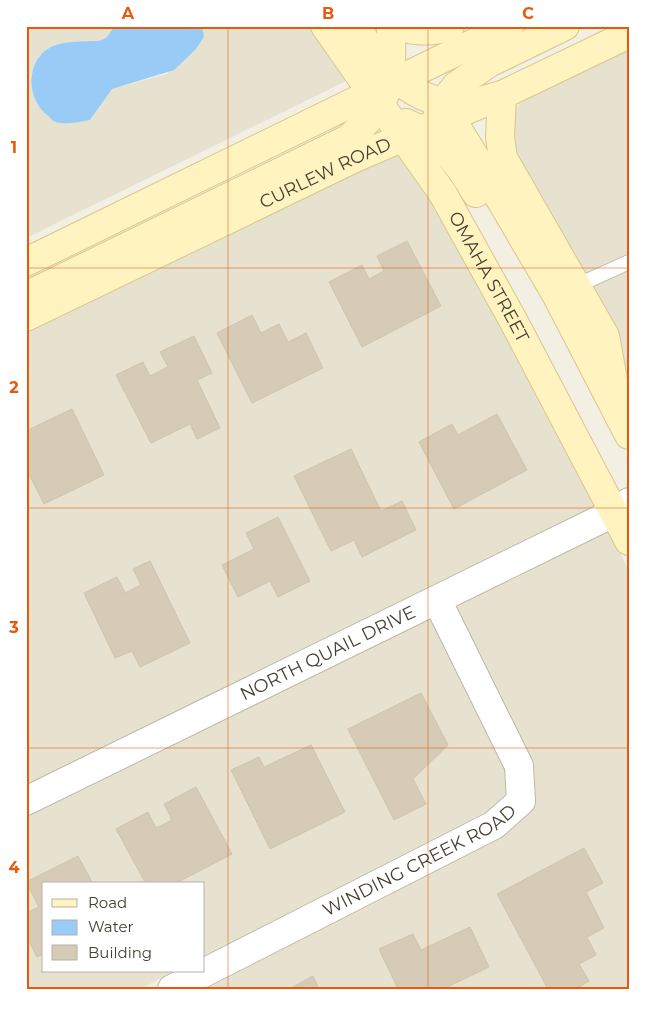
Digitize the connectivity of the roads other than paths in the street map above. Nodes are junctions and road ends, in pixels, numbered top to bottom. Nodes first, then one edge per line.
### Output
1 (325, 26) edge
2 (355, 26) edge
3 (391, 26) edge
4 (450, 26) edge
5 (509, 26) edge
6 (565, 26) edge
7 (629, 34) edge
8 (389, 92) junction
9 (502, 95) junction
10 (431, 124) junction
11 (26, 262) edge
12 (629, 262) edge
13 (576, 286) junction
14 (26, 296) edge
15 (26, 317) edge
16 (624, 426) edge
17 (622, 507) edge
18 (629, 542) edge
19 (437, 600) junction
20 (26, 802) edge
21 (172, 989) edge

1 - 8 main road, OMAHA STREET
2 - 8 main road
3 - 4 main road
3 - 8 main road, OMAHA STREET
5 - 8 main road
6 - 10 main road
7 - 9 main road, CURLEW ROAD
8 - 10 main road, OMAHA STREET
8 - 10 main road, OMAHA STREET
8 - 11 main road
8 - 14 main road
9 - 10 main road, CURLEW ROAD
9 - 13 main road
10 - 15 main road, CURLEW ROAD
10 - 16 main road, OMAHA STREET
10 - 17 main road, OMAHA STREET
12 - 13 lane
13 - 16 main road
17 - 18 main road, OMAHA STREET
17 - 19 street, NORTH QUAIL DRIVE
19 - 20 street, NORTH QUAIL DRIVE
19 - 21 street, WINDING CREEK ROAD

